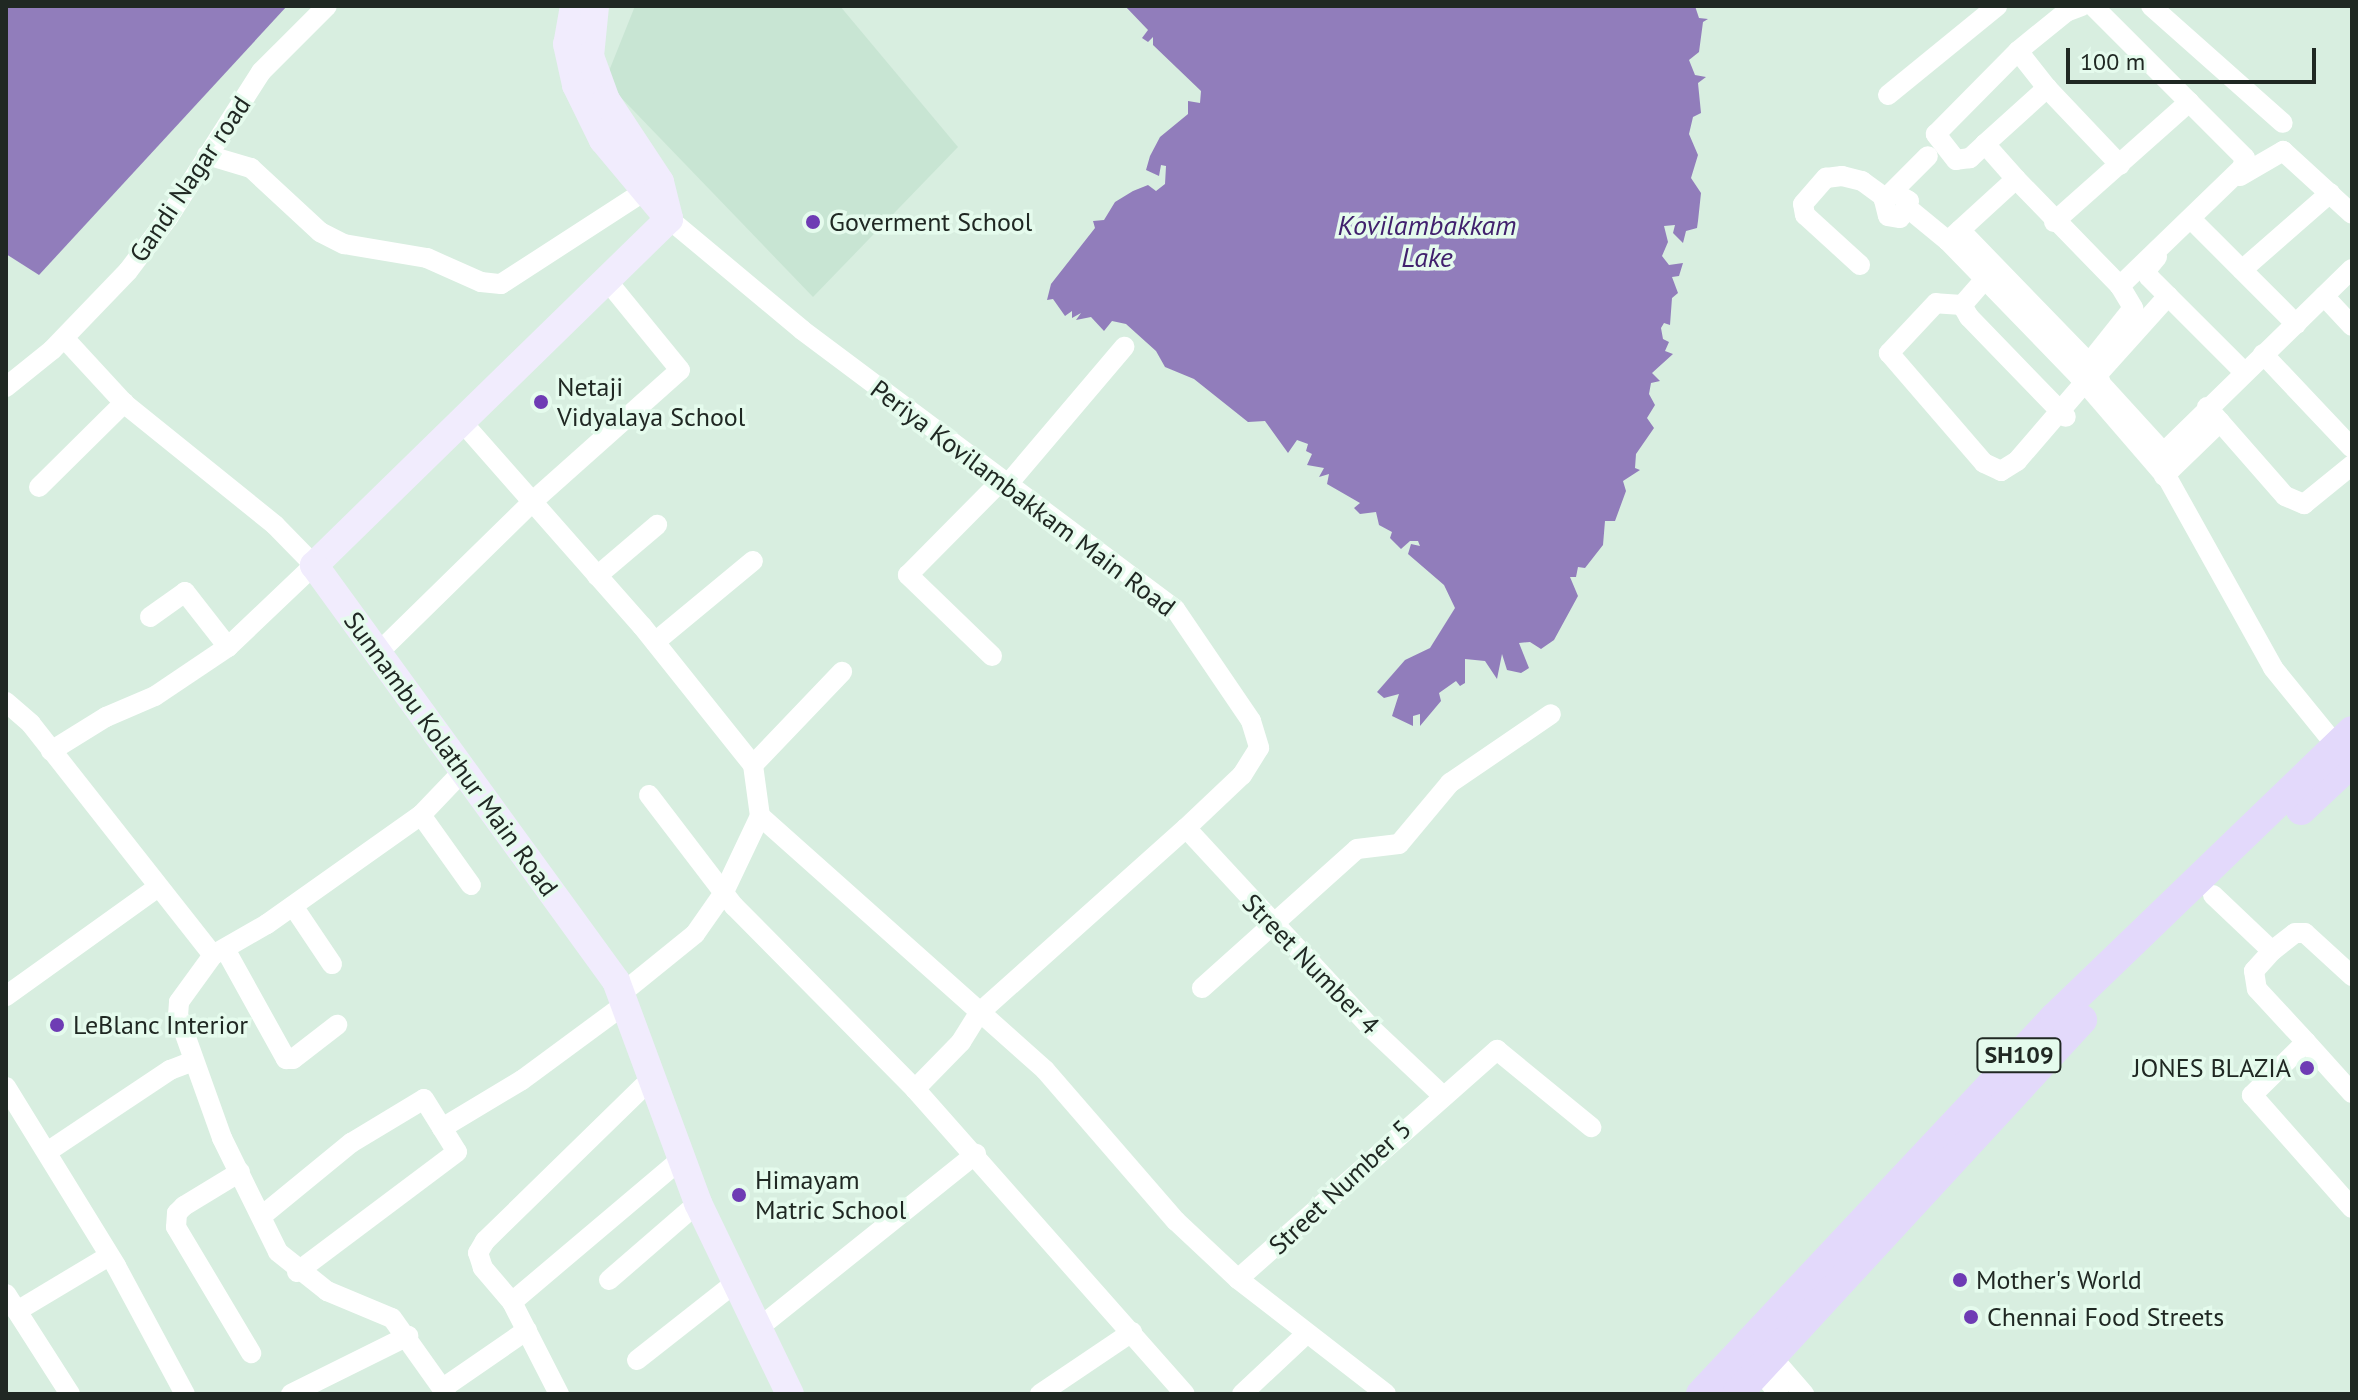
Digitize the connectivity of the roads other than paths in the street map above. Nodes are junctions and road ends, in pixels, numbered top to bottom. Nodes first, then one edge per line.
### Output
1 (327, 6) edge
2 (574, 6) edge
3 (595, 6) edge
4 (1997, 6) edge
5 (2082, 6) edge
6 (2093, 6) edge
7 (2151, 6) edge
8 (2018, 51) junction
9 (2047, 88) junction
10 (1888, 95) dead end
11 (2189, 102) junction
12 (2283, 123) dead end
13 (1985, 144) junction
14 (207, 155) junction
15 (1928, 156) dead end
16 (2120, 165) junction
17 (2016, 179) junction
18 (643, 192) junction
19 (2330, 193) junction
20 (1890, 195) junction
21 (2352, 214) edge
22 (669, 219) junction
23 (2193, 221) junction
24 (2054, 222) junction
25 (1954, 236) junction
26 (1860, 265) dead end
27 (2352, 269) edge
28 (2242, 270) junction
29 (1985, 279) junction
30 (609, 283) junction
31 (2120, 286) junction
32 (2168, 296) junction
33 (2324, 296) junction
34 (1962, 305) junction
35 (2296, 324) junction
36 (2352, 326) edge
37 (58, 344) junction
38 (1124, 347) dead end
39 (2263, 354) junction
40 (2244, 372) junction
41 (2085, 374) junction
42 (9, 377) edge
43 (124, 403) junction
44 (2062, 413) junction
45 (2213, 414) junction
46 (463, 423) junction
47 (2352, 448) edge
48 (2160, 464) junction
49 (2352, 465) edge
50 (1005, 482) junction
51 (39, 487) dead end
52 (532, 502) junction
53 (657, 525) dead end
54 (753, 561) dead end
55 (314, 565) junction
56 (597, 576) junction
57 (150, 617) dead end
58 (655, 642) junction
59 (228, 647) junction
60 (378, 653) junction
61 (992, 656) dead end
62 (842, 672) dead end
63 (6, 702) edge
64 (1551, 714) dead end
65 (51, 751) junction
66 (2348, 751) edge
67 (753, 765) junction
68 (463, 771) junction
69 (649, 795) dead end
70 (421, 815) junction
71 (760, 816) junction
72 (1186, 828) junction
73 (471, 885) dead end
74 (157, 888) junction
75 (723, 894) junction
76 (2213, 895) junction
77 (293, 906) junction
78 (1272, 923) junction
79 (2272, 951) junction
80 (219, 952) junction
81 (332, 964) dead end
82 (2352, 976) edge
83 (1202, 988) dead end
84 (6, 996) edge
85 (623, 999) junction
86 (979, 1013) junction
87 (337, 1025) dead end
88 (2306, 1042) junction
89 (191, 1062) junction
90 (652, 1078) junction
91 (6, 1087) edge
92 (915, 1089) junction
93 (2352, 1093) edge
94 (1441, 1094) junction
95 (1591, 1127) dead end
96 (442, 1128) junction
97 (47, 1152) junction
98 (976, 1154) junction
99 (681, 1159) junction
100 (240, 1172) junction
101 (698, 1203) junction
102 (2352, 1208) edge
103 (263, 1215) junction
104 (109, 1256) junction
105 (297, 1272) junction
106 (1238, 1279) junction
107 (609, 1280) dead end
108 (736, 1282) junction
109 (11, 1302) edge
110 (512, 1302) junction
111 (527, 1330) junction
112 (756, 1330) junction
113 (1132, 1332) junction
114 (1305, 1335) junction
115 (408, 1336) junction
116 (251, 1353) dead end
117 (637, 1360) dead end
118 (1766, 1364) junction
119 (444, 1391) edge
120 (70, 1394) edge
121 (185, 1394) edge
122 (291, 1394) edge
123 (559, 1394) edge
124 (790, 1394) edge
125 (1040, 1394) edge
126 (1185, 1394) edge
127 (1242, 1394) edge
128 (1386, 1394) edge
129 (1701, 1394) edge
130 (1737, 1394) edge
131 (1779, 1394) edge
132 (1804, 1394) edge

1 - 14 street, Gandi Nagar road
2 - 18 street
3 - 22 street
4 - 10 street
5 - 8 street
6 - 11 street
7 - 12 street
8 - 9 street
8 - 13 street
9 - 13 street
9 - 16 street
11 - 16 street
11 - 31 street
13 - 17 street
14 - 18 street
14 - 37 street, Gandi Nagar road
15 - 20 street
16 - 24 street
17 - 24 street
17 - 25 street
18 - 22 street
19 - 21 street
19 - 23 street
19 - 28 street
20 - 25 street
20 - 26 street
22 - 30 street
22 - 50 street, Periya Kovilambakkam Main Road
23 - 28 street
23 - 32 street
24 - 31 street
25 - 29 street
25 - 41 street
27 - 33 street
28 - 35 street
29 - 34 street
29 - 41 street
30 - 46 street
30 - 52 street
31 - 41 street
32 - 40 street
32 - 48 street
33 - 35 street
33 - 36 street
34 - 44 street
34 - 44 street
35 - 39 street
37 - 42 street, Gandi Nagar road
37 - 43 street
38 - 50 street
39 - 40 street
39 - 47 street
40 - 45 street
41 - 44 street
41 - 48 street
43 - 51 street
43 - 55 street
45 - 48 street
45 - 49 street
46 - 52 street
46 - 55 street
48 - 66 street
50 - 61 street
50 - 72 street, Periya Kovilambakkam Main Road
52 - 56 street
52 - 60 street
53 - 56 street
54 - 58 street
55 - 59 street
55 - 60 street, Sunnambu Kolathur Main Road
56 - 58 street
57 - 59 street
58 - 67 street
59 - 65 street
60 - 68 street, Sunnambu Kolathur Main Road
62 - 67 street
63 - 65 street
64 - 78 street
65 - 74 street
66 - 76 main road, SH109
66 - 129 main road, SH109
67 - 71 street
68 - 70 street
68 - 85 street, Sunnambu Kolathur Main Road
69 - 75 street
70 - 73 street
70 - 77 street
71 - 75 street
71 - 86 street
72 - 78 street, Street Number 4
72 - 86 street, Periya Kovilambakkam Main Road
74 - 80 street
74 - 84 street
75 - 85 street
75 - 92 street
76 - 79 street
76 - 118 main road, SH109
77 - 80 street
77 - 81 street
78 - 83 street
78 - 94 street, Street Number 4
79 - 82 street
79 - 88 street
80 - 87 street
80 - 89 street
85 - 90 street, Sunnambu Kolathur Main Road
85 - 96 street
86 - 92 street, Periya Kovilambakkam Main Road
86 - 106 street
88 - 93 street
88 - 102 street
89 - 97 street
89 - 100 street
90 - 99 street, Sunnambu Kolathur Main Road
90 - 110 street
91 - 97 street
92 - 98 street
94 - 95 street, Street Number 5
94 - 106 street, Street Number 5
96 - 103 street
96 - 105 street
97 - 104 street
98 - 112 street
98 - 113 street
99 - 101 street, Sunnambu Kolathur Main Road
99 - 110 street
100 - 103 street
100 - 116 street
101 - 107 street
101 - 108 street, Sunnambu Kolathur Main Road
103 - 105 street
104 - 109 street
104 - 121 street
105 - 115 street
106 - 114 street
108 - 112 street, Sunnambu Kolathur Main Road
108 - 117 street
109 - 120 street
110 - 111 street
111 - 119 street
111 - 123 street
112 - 124 street, Sunnambu Kolathur Main Road
113 - 125 street
113 - 126 street
114 - 127 street
114 - 128 street
115 - 119 street
115 - 122 street
118 - 130 main road, SH109
118 - 131 street
118 - 132 street

